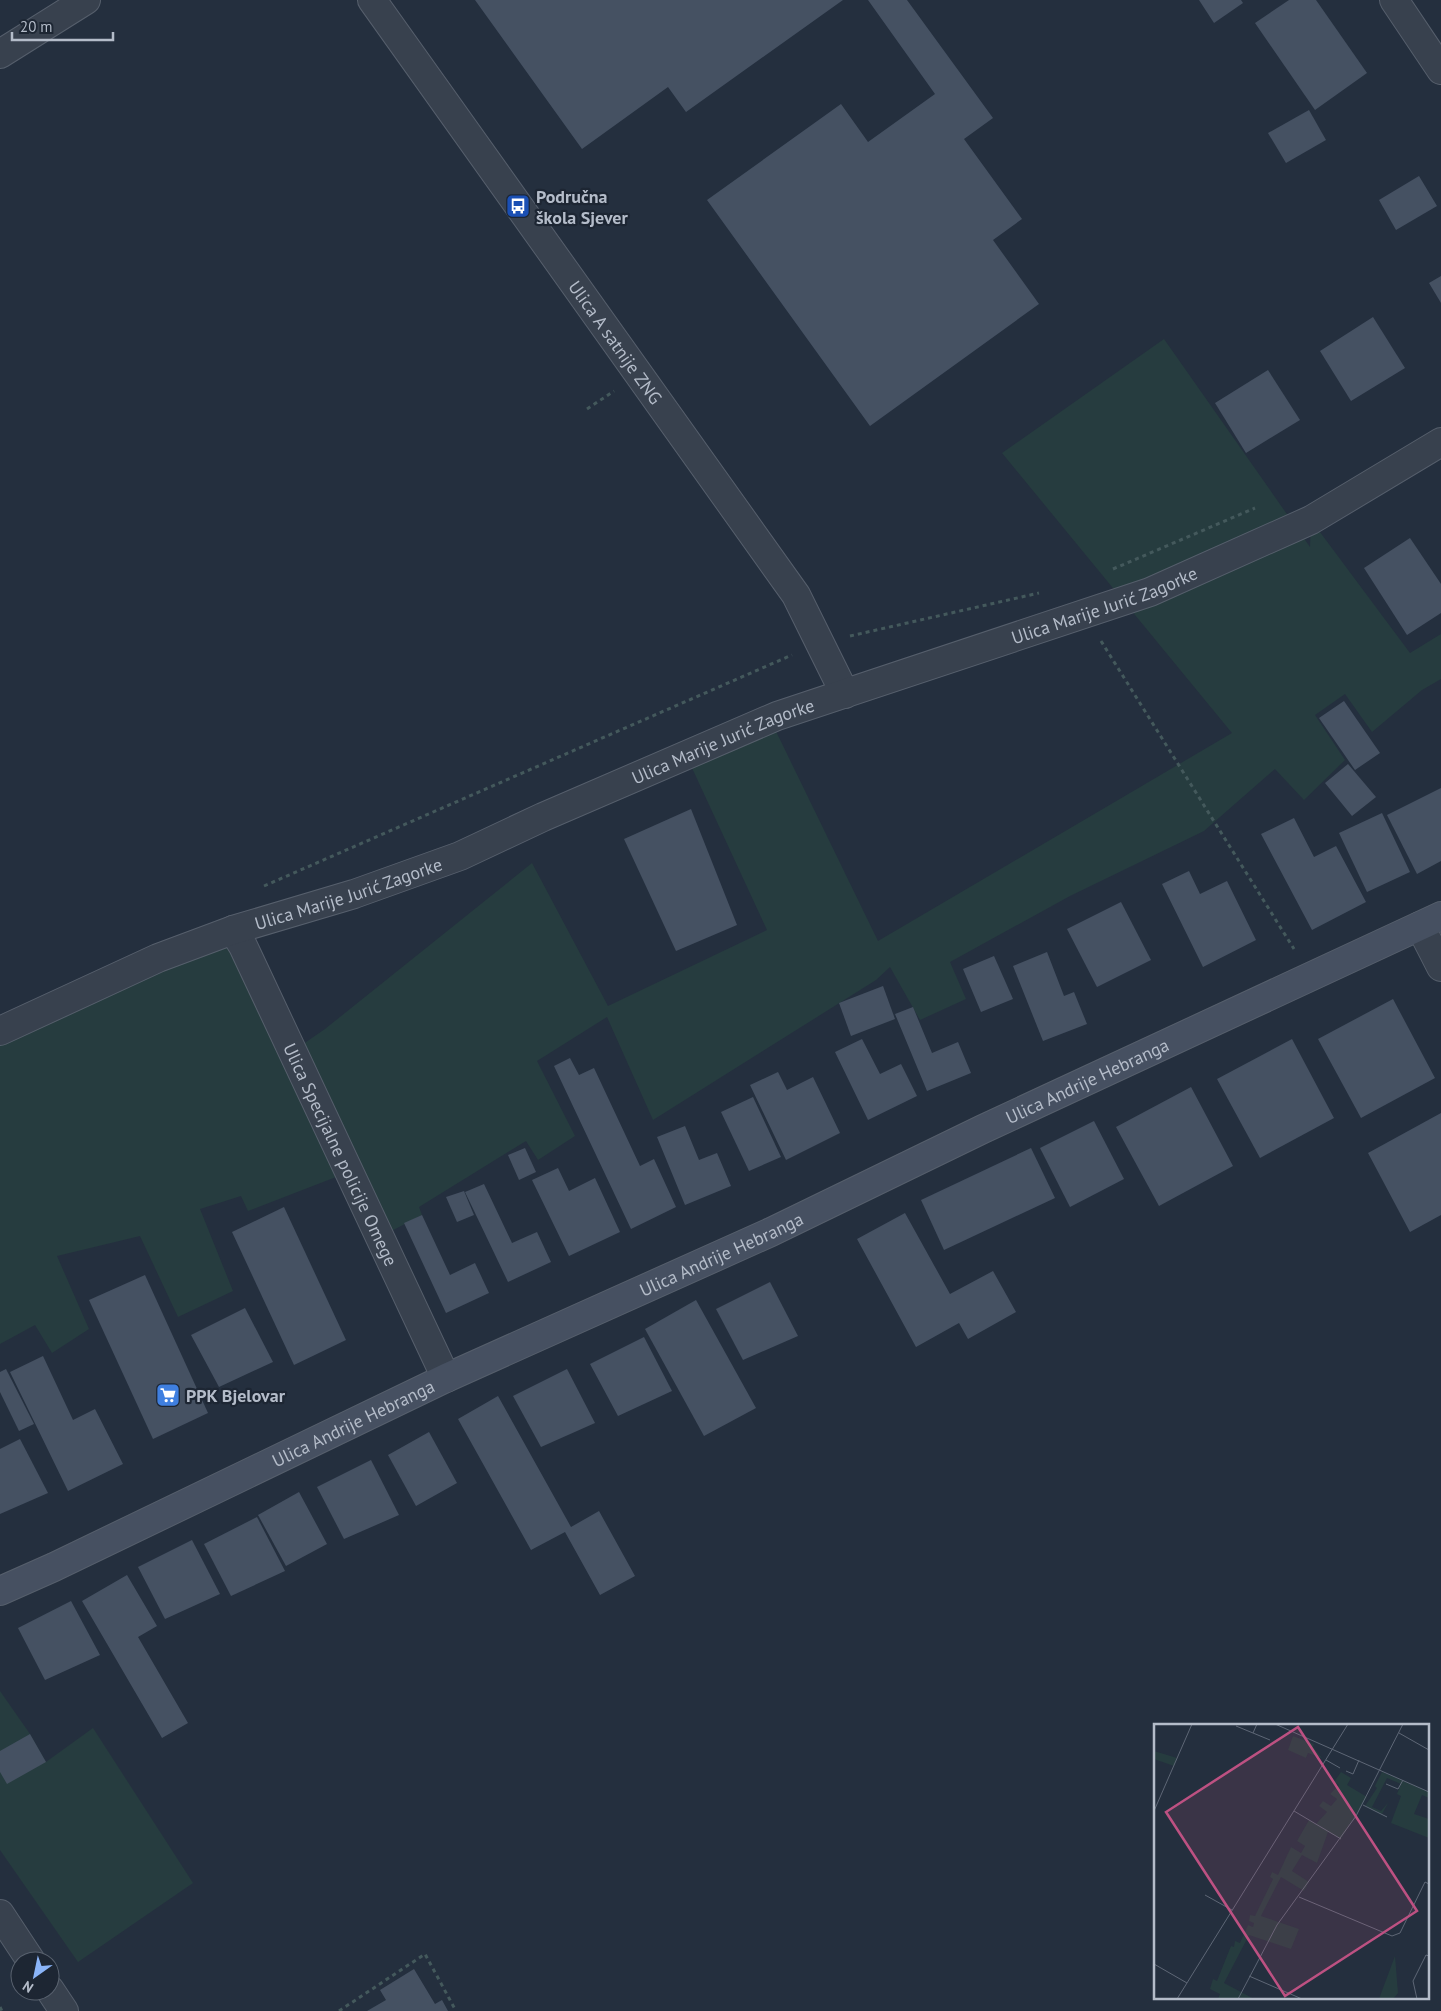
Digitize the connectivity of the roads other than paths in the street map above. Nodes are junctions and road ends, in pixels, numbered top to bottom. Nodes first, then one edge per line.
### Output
1 (86, 0) edge
2 (372, 0) edge
3 (1394, 0) edge
4 (0, 54) edge
5 (1441, 70) edge
6 (1441, 442) edge
7 (845, 694) junction
8 (1430, 921) edge
9 (233, 930) junction
10 (1441, 967) edge
11 (0, 1032) edge
12 (446, 1378) junction
13 (0, 1591) edge
14 (0, 1914) edge
15 (24, 1951) edge

1 - 4 street
2 - 7 street, Ulica A satnije ZNG
3 - 5 street
6 - 7 street, Ulica Marije Jurić Zagorke
7 - 9 street, Ulica Marije Jurić Zagorke
8 - 10 street
8 - 12 main road, Ulica Andrije Hebranga
9 - 11 street, Ulica Marije Jurić Zagorke
9 - 12 street, Ulica Specijalne policije Omege
12 - 13 main road, Ulica Andrije Hebranga
14 - 15 street

